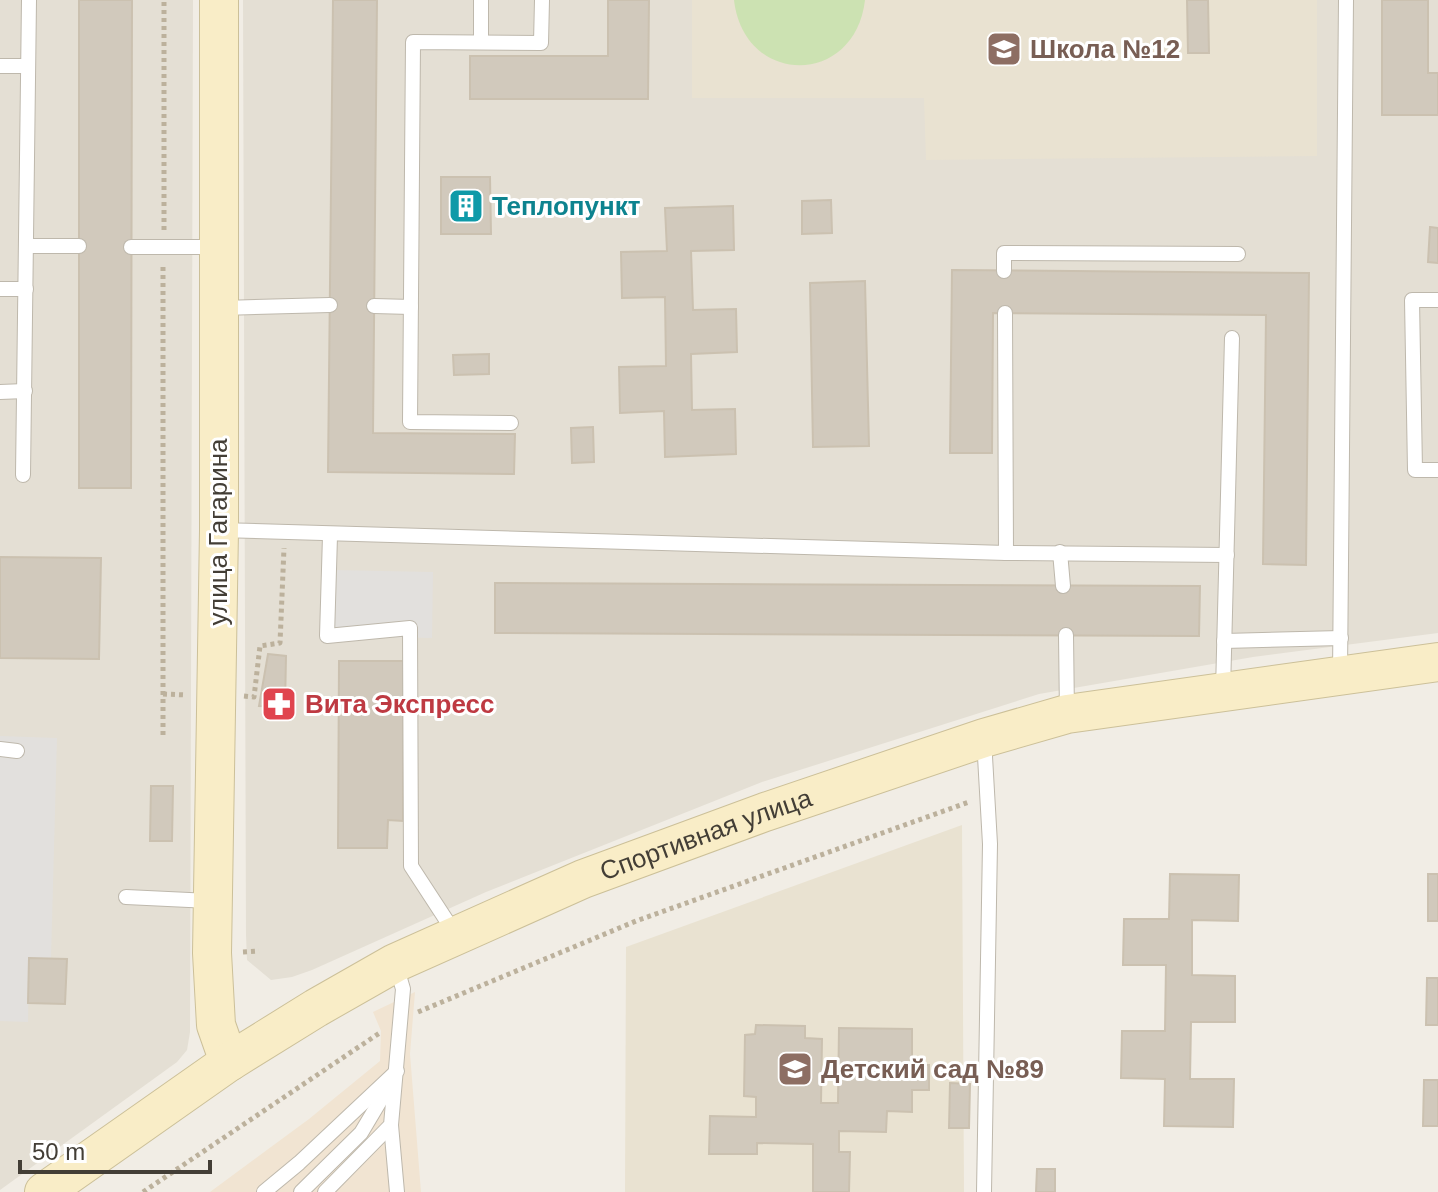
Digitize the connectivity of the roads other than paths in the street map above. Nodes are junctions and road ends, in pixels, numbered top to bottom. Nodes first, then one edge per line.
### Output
1 (29, 0) edge
2 (219, 0) edge
3 (481, 0) edge
4 (542, 0) edge
5 (1346, 0) edge
6 (481, 42) junction
7 (0, 66) edge
8 (28, 66) junction
9 (26, 246) junction
10 (79, 246) dead end
11 (131, 247) dead end
12 (217, 247) junction
13 (1238, 254) dead end
14 (1004, 271) dead end
15 (0, 289) edge
16 (26, 289) junction
17 (1438, 300) edge
18 (330, 305) dead end
19 (374, 306) dead end
20 (411, 307) junction
21 (217, 308) junction
22 (1005, 313) dead end
23 (1232, 338) dead end
24 (25, 391) junction
25 (0, 392) edge
26 (511, 423) dead end
27 (1438, 470) edge
28 (23, 475) dead end
29 (219, 530) junction
30 (330, 536) junction
31 (1060, 552) junction
32 (1006, 553) junction
33 (1227, 555) junction
34 (1063, 586) dead end
35 (1066, 635) dead end
36 (1341, 638) junction
37 (1224, 641) junction
38 (1438, 662) edge
39 (1340, 676) junction
40 (1223, 692) junction
41 (1067, 714) junction
42 (984, 738) junction
43 (0, 749) edge
44 (17, 751) dead end
45 (126, 897) dead end
46 (213, 901) junction
47 (456, 935) junction
48 (395, 963) junction
49 (229, 1062) junction
50 (397, 1071) junction
51 (391, 1125) junction
52 (44, 1192) edge
53 (264, 1192) edge
54 (301, 1192) edge
55 (325, 1192) edge
56 (397, 1192) edge
57 (984, 1192) edge

1 - 8 lane
2 - 12 street, улица Гагарина
3 - 6 lane
4 - 6 lane
5 - 36 lane
6 - 20 lane
7 - 8 lane
8 - 9 lane
9 - 10 lane
9 - 16 lane
11 - 12 lane
12 - 21 street, улица Гагарина
13 - 14 lane
15 - 16 lane
16 - 24 lane
17 - 27 lane
18 - 21 lane
19 - 20 lane
20 - 26 lane
21 - 29 street, улица Гагарина
22 - 32 lane
23 - 33 lane
24 - 25 lane
24 - 28 lane
29 - 30 lane
29 - 46 street, улица Гагарина
30 - 32 lane
30 - 47 lane
31 - 32 lane
31 - 33 lane
31 - 34 lane
33 - 37 lane
35 - 41 lane
36 - 37 lane
36 - 39 lane
37 - 40 lane
38 - 39 street, Спортивная улица
39 - 40 street, Спортивная улица
40 - 41 street, Спортивная улица
41 - 42 street, Спортивная улица
42 - 47 street, Спортивная улица
42 - 57 lane
43 - 44 lane
45 - 46 lane
46 - 49 street, улица Гагарина
47 - 48 street, Спортивная улица
48 - 49 street, Спортивная улица
48 - 50 lane
49 - 52 street, Спортивная улица
50 - 51 lane
50 - 53 lane
50 - 54 lane
51 - 55 lane
51 - 56 lane

